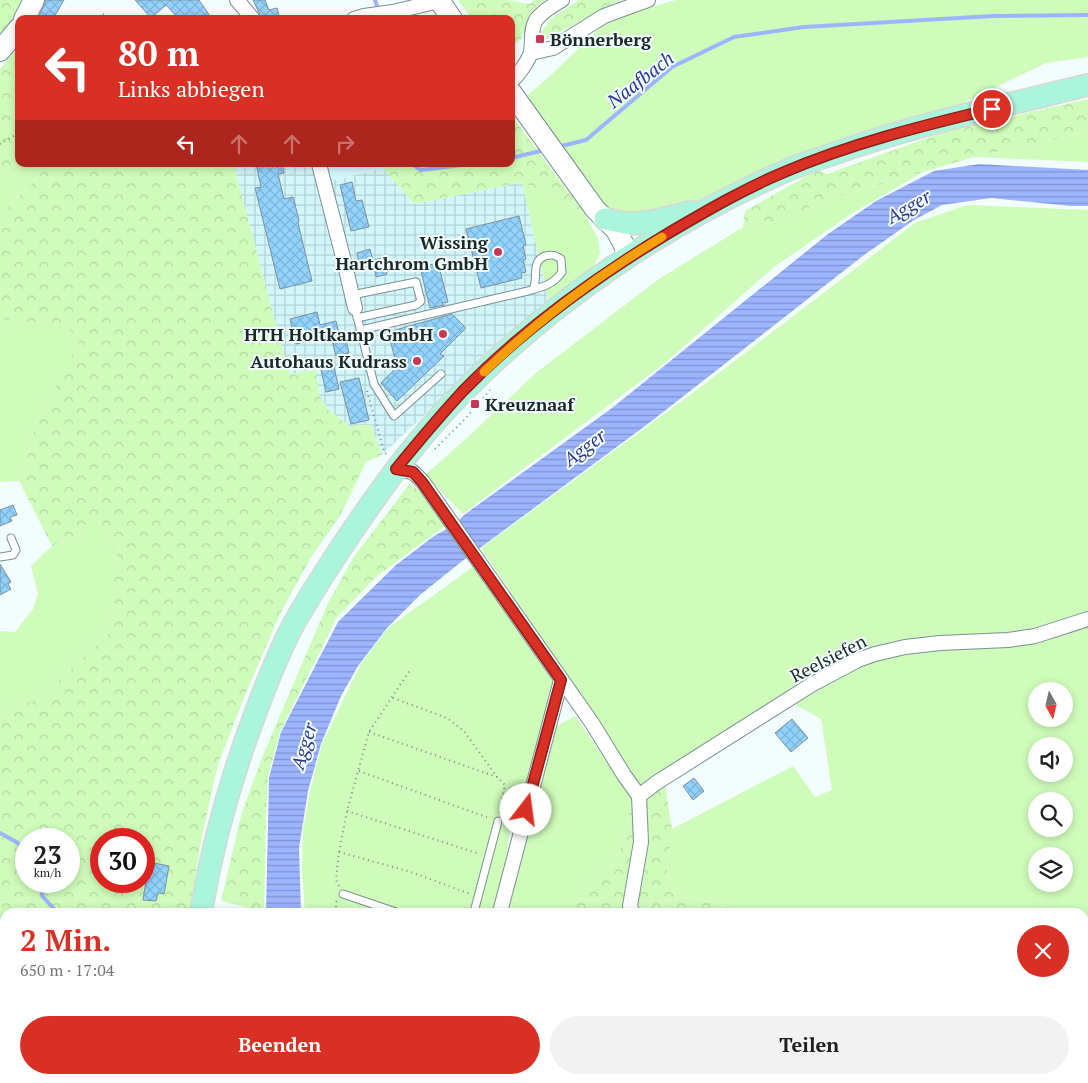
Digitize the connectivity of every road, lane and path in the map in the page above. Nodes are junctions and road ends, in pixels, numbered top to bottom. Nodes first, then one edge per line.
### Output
1 (34, 0) edge
2 (237, 0) edge
3 (439, 0) edge
4 (562, 0) edge
5 (648, 0) edge
6 (26, 15) edge
7 (250, 15) edge
8 (373, 15) edge
9 (449, 15) edge
10 (15, 33) edge
11 (0, 51) edge
12 (531, 53) junction
13 (515, 79) edge
14 (1088, 85) edge
15 (515, 98) edge
16 (15, 135) edge
17 (0, 144) edge
18 (318, 167) edge
19 (320, 167) edge
20 (314, 184) dead end
21 (717, 204) junction
22 (600, 214) junction
23 (628, 257) junction
24 (530, 290) junction
25 (355, 307) junction
26 (360, 330) junction
27 (441, 374) dead end
28 (490, 390) dead end
29 (431, 453) dead end
30 (396, 469) junction
31 (11, 538) dead end
32 (0, 557) edge
33 (1088, 619) edge
34 (410, 670) dead end
35 (561, 680) junction
36 (392, 698) junction
37 (369, 732) junction
38 (360, 771) junction
39 (497, 777) junction
40 (639, 796) junction
41 (347, 811) junction
42 (498, 821) junction
43 (339, 852) junction
44 (488, 857) junction
45 (343, 894) joint
46 (478, 897) junction
47 (202, 908) edge
48 (384, 908) edge
49 (475, 908) edge
50 (501, 908) edge
51 (631, 908) edge

1 - 6 street
2 - 7 street
3 - 8 street
3 - 9 street
4 - 12 street
5 - 12 street
10 - 11 street
12 - 13 street
14 - 21 main road
15 - 22 street
16 - 17 path
18 - 20 street
19 - 25 street
21 - 22 main road
21 - 23 main road
22 - 23 street
23 - 30 main road
24 - 24 lane
24 - 26 lane
25 - 25 lane
25 - 26 lane
26 - 27 lane
28 - 29 path
30 - 35 street
30 - 47 main road
31 - 32 lane
33 - 40 street, Reelsiefen
34 - 36 path
35 - 40 street
35 - 50 street
36 - 37 path
36 - 39 path
37 - 38 path
37 - 39 path
38 - 41 path
38 - 42 path
39 - 42 path
40 - 51 street
41 - 43 path
41 - 44 path
42 - 44 lane
43 - 45 path
43 - 46 path
44 - 46 lane
45 - 48 lane
46 - 49 lane

